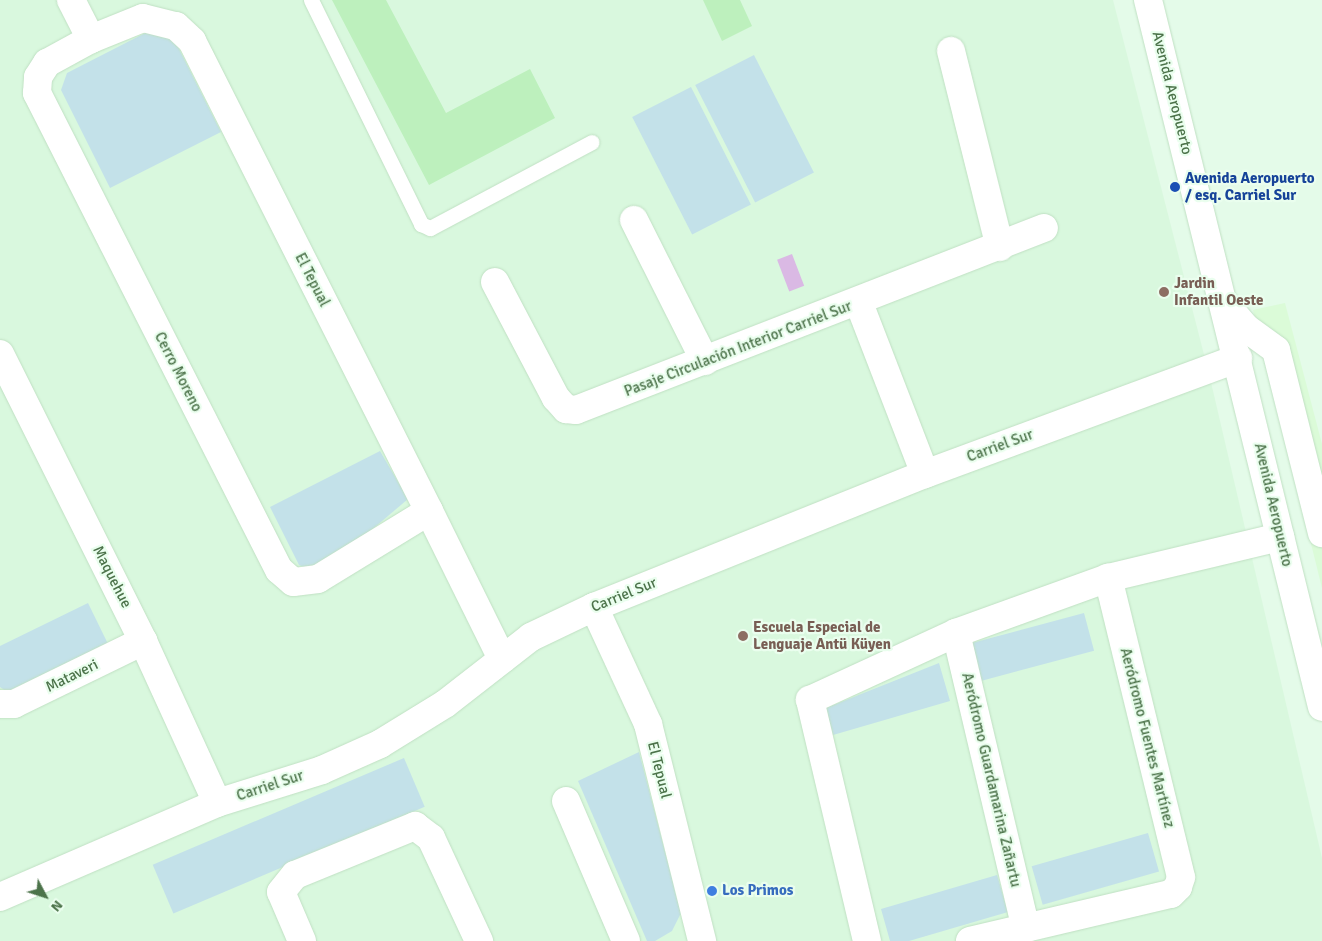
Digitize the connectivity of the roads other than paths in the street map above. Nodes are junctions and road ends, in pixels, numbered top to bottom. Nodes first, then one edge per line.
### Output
1 (71, 0) edge
2 (312, 0) edge
3 (1148, 0) edge
4 (91, 39) junction
5 (952, 52) dead end
6 (592, 142) dead end
7 (634, 220) dead end
8 (1044, 228) dead end
9 (1000, 247) junction
10 (495, 282) dead end
11 (859, 303) junction
12 (1224, 303) junction
13 (1276, 350) junction
14 (0, 354) edge
15 (1238, 358) junction
16 (704, 361) junction
17 (925, 474) junction
18 (428, 511) junction
19 (1322, 533) edge
20 (1280, 537) junction
21 (1108, 578) junction
22 (594, 608) junction
23 (956, 633) junction
24 (143, 640) junction
25 (502, 659) junction
26 (0, 704) edge
27 (1322, 707) edge
28 (566, 802) dead end
29 (218, 803) junction
30 (0, 897) edge
31 (1026, 928) junction
32 (302, 941) edge
33 (479, 941) edge
34 (626, 941) edge
35 (702, 941) edge
36 (867, 941) edge
37 (970, 941) edge

1 - 4 street
2 - 6 lane
3 - 12 street, Avenida Aeropuerto
4 - 18 street, El Tepual
4 - 18 street, Cerro Moreno
5 - 9 street
7 - 16 street
8 - 9 street, Pasaje Circulación Interior Carriel Sur
9 - 11 street, Pasaje Circulación Interior Carriel Sur
10 - 16 street, Pasaje Circulación Interior Carriel Sur
11 - 16 street, Pasaje Circulación Interior Carriel Sur
11 - 17 street
12 - 13 street, Avenida Aeropuerto
12 - 15 street, Avenida Aeropuerto
13 - 15 street, Carriel Sur
13 - 19 street
14 - 24 street, Maquehue
15 - 17 street, Carriel Sur
15 - 20 street, Avenida Aeropuerto
17 - 22 street, Carriel Sur
18 - 25 street, El Tepual
20 - 21 street
20 - 27 street, Avenida Aeropuerto
21 - 23 street
21 - 31 street, Aeródromo Fuentes Martínez
22 - 25 street, Carriel Sur
22 - 35 street, El Tepual
23 - 31 street, Aeródromo Guardamarina Zañartu
23 - 36 street
24 - 26 street, Mataveri
24 - 29 street, Maquehue
25 - 29 street, Carriel Sur
28 - 34 street
29 - 30 street, Carriel Sur
31 - 37 street
32 - 33 street

